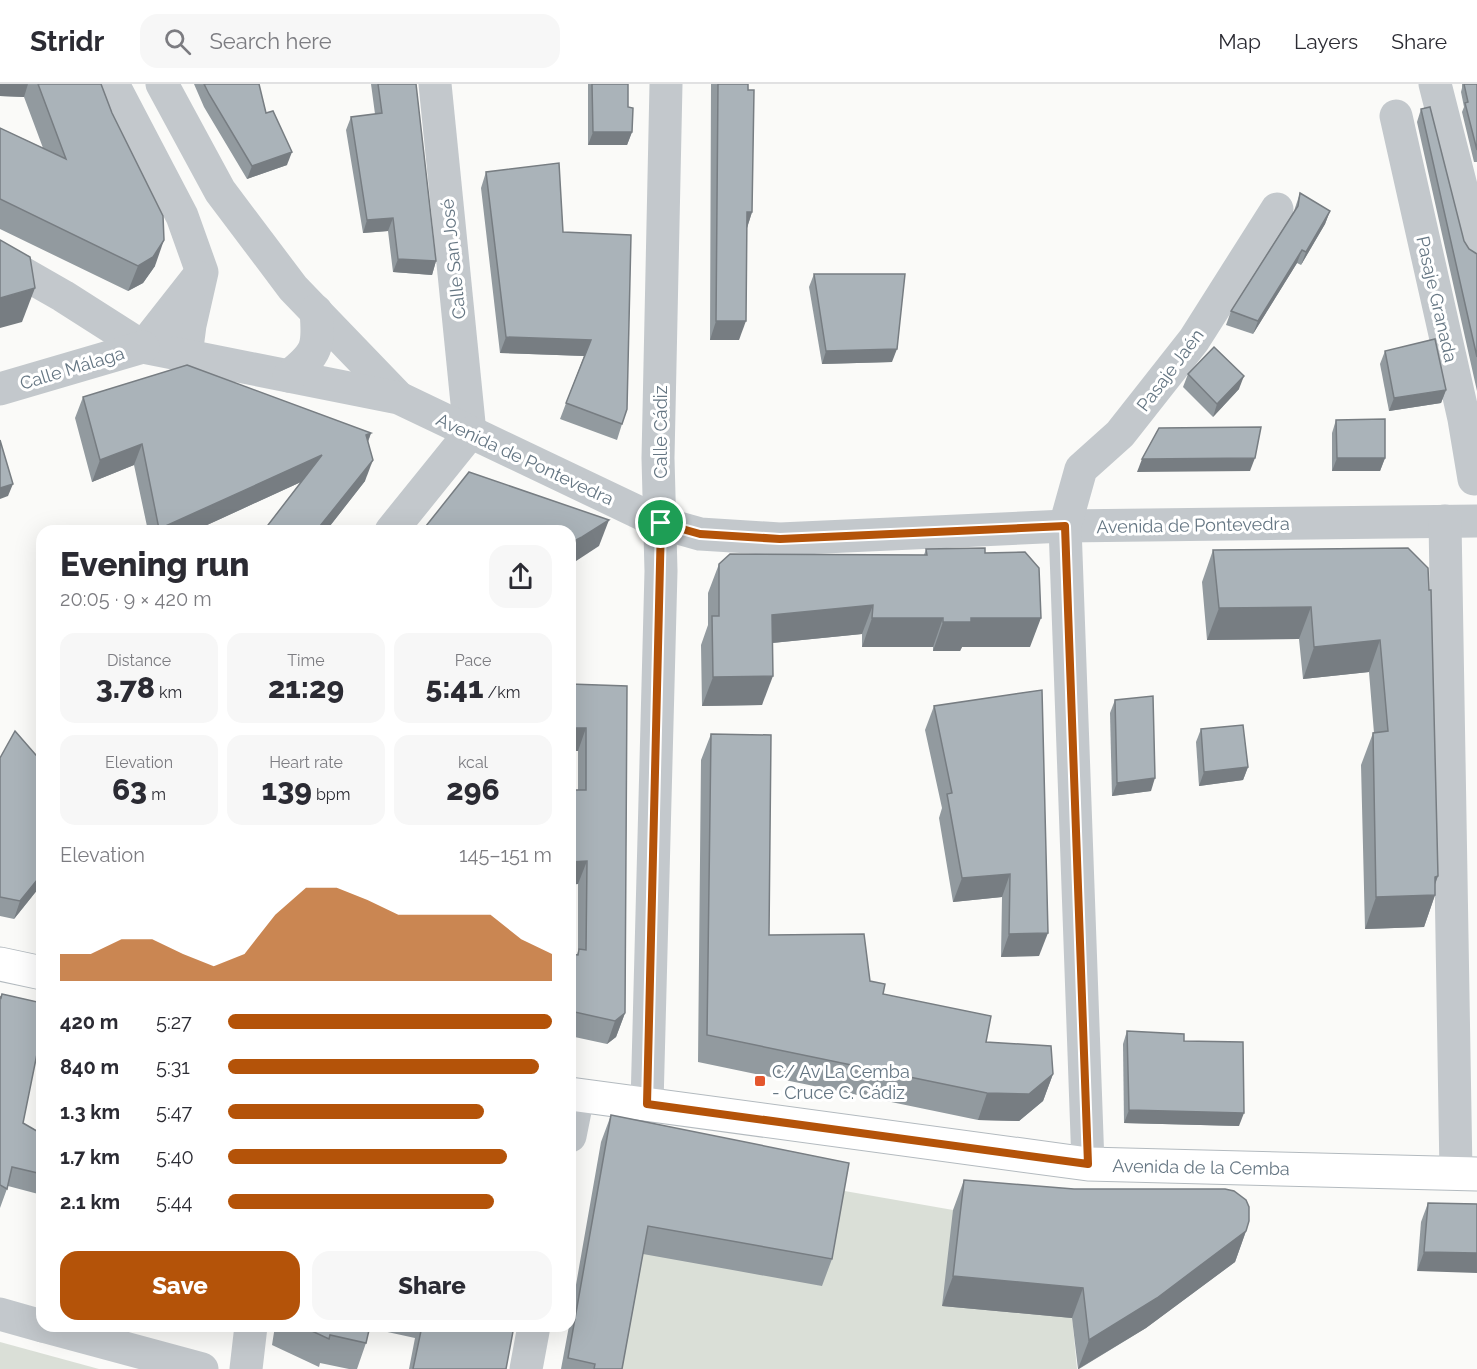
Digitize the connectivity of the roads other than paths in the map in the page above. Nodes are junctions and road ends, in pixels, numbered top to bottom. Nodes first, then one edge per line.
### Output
1 (113, 84) edge
2 (162, 84) edge
3 (435, 84) edge
4 (666, 84) edge
5 (1435, 84) edge
6 (1396, 116) dead end
7 (1277, 209) dead end
8 (1477, 249) edge
9 (0, 260) edge
10 (202, 272) junction
11 (316, 311) junction
12 (143, 347) junction
13 (186, 355) junction
14 (289, 376) junction
15 (0, 389) edge
16 (399, 398) junction
17 (470, 433) junction
18 (1477, 478) edge
19 (1461, 521) edge
20 (661, 523) junction
21 (396, 525) edge
22 (1065, 526) junction
23 (0, 964) edge
24 (36, 968) edge
25 (576, 1095) edge
26 (647, 1104) junction
27 (1088, 1164) junction
28 (1467, 1174) edge
29 (0, 1314) edge
30 (36, 1324) edge
31 (65, 1332) edge
32 (250, 1332) edge
33 (533, 1332) edge
34 (201, 1369) edge
35 (246, 1369) edge
36 (526, 1369) edge

1 - 10 street
2 - 11 street, Avenida de Pontevedra
3 - 17 street, Calle San José
4 - 20 street, Calle Cádiz
5 - 8 street
6 - 18 street, Pasaje Granada
7 - 22 street, Pasaje Jaén
9 - 12 street
10 - 12 street
10 - 13 street
11 - 14 street
11 - 16 street, Avenida de Pontevedra
12 - 13 street, Avenida de Pontevedra
12 - 15 street, Calle Málaga
13 - 14 street, Avenida de Pontevedra
14 - 16 street, Avenida de Pontevedra
16 - 17 street, Avenida de Pontevedra
17 - 20 street, Avenida de Pontevedra
17 - 21 street
19 - 22 street, Avenida de Pontevedra
19 - 28 street
20 - 22 street, Avenida de Pontevedra
20 - 26 street, Calle Cádiz
22 - 27 street, Pasaje Jaén
23 - 24 street
25 - 26 street, Avenida de la Cemba
26 - 27 street, Avenida de la Cemba
27 - 28 street, Avenida de la Cemba
29 - 30 street
31 - 34 street
32 - 35 street
33 - 36 street

